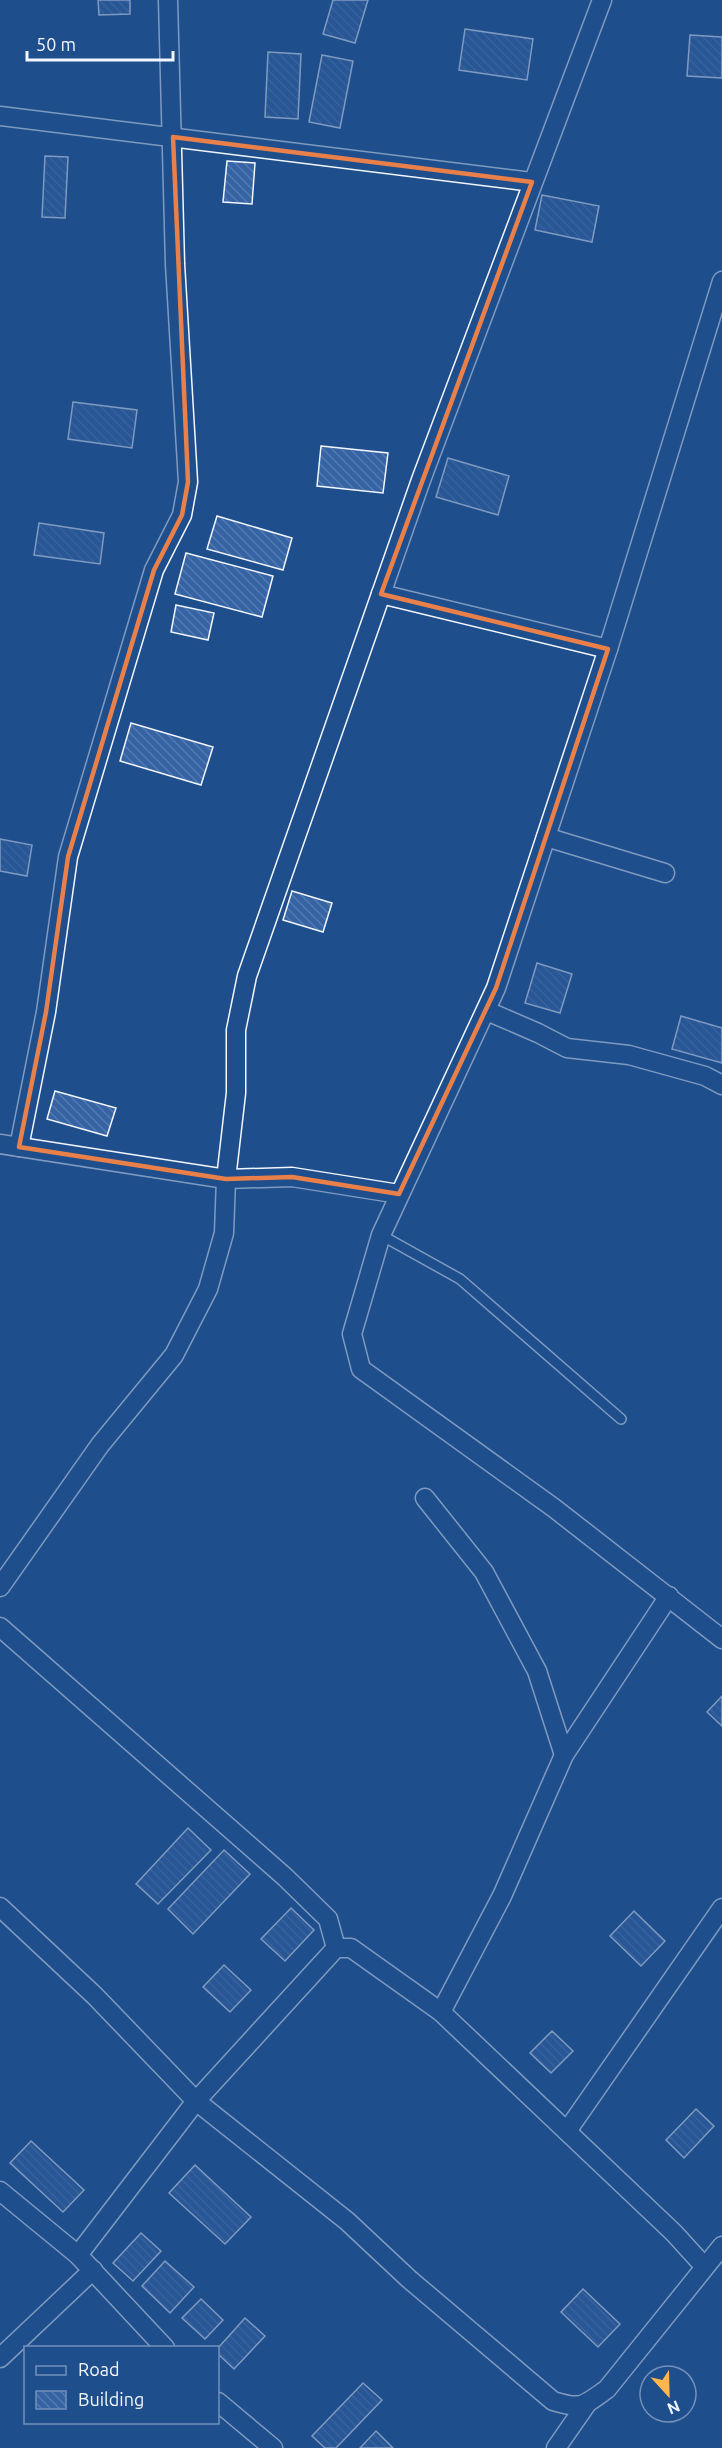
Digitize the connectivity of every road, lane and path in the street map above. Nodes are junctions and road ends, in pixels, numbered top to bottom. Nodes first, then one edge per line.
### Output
1 (168, 0) edge
2 (602, 0) edge
3 (0, 116) edge
4 (173, 137) junction
5 (532, 182) junction
6 (722, 281) edge
7 (381, 594) junction
8 (608, 649) junction
9 (546, 837) junction
10 (665, 873) dead end
11 (487, 1011) junction
12 (722, 1085) edge
13 (0, 1144) edge
14 (19, 1147) junction
15 (226, 1179) junction
16 (399, 1194) junction
17 (381, 1235) junction
18 (621, 1419) dead end
19 (425, 1498) dead end
20 (0, 1587) edge
21 (669, 1596) junction
22 (0, 1628) edge
23 (722, 1639) edge
24 (564, 1755) junction
25 (0, 1907) edge
26 (722, 1908) edge
27 (336, 1948) junction
28 (441, 2012) junction
29 (196, 2101) junction
30 (567, 2131) junction
31 (0, 2191) edge
32 (722, 2246) edge
33 (78, 2255) junction
34 (704, 2266) junction
35 (93, 2270) junction
36 (163, 2346) edge
37 (0, 2358) edge
38 (588, 2402) junction
39 (219, 2403) edge
40 (273, 2448) edge
41 (556, 2448) edge

1 - 4 street
2 - 5 street
3 - 4 street
4 - 5 street
4 - 14 street
5 - 7 street
6 - 8 street
7 - 8 street
7 - 15 street
8 - 9 street
9 - 10 street
9 - 11 street
11 - 12 street
11 - 16 street
13 - 14 street
14 - 15 street
15 - 16 street
15 - 20 street
16 - 17 street
17 - 18 lane
17 - 21 street
19 - 24 street
21 - 23 street
21 - 24 street
22 - 27 street
24 - 28 street
25 - 29 street
26 - 30 street
27 - 28 street
27 - 29 street
28 - 30 street
29 - 33 street
29 - 38 street
30 - 34 street
31 - 33 street
32 - 34 street
33 - 35 street
34 - 38 street
35 - 36 street
35 - 37 street
38 - 41 street
39 - 40 street

